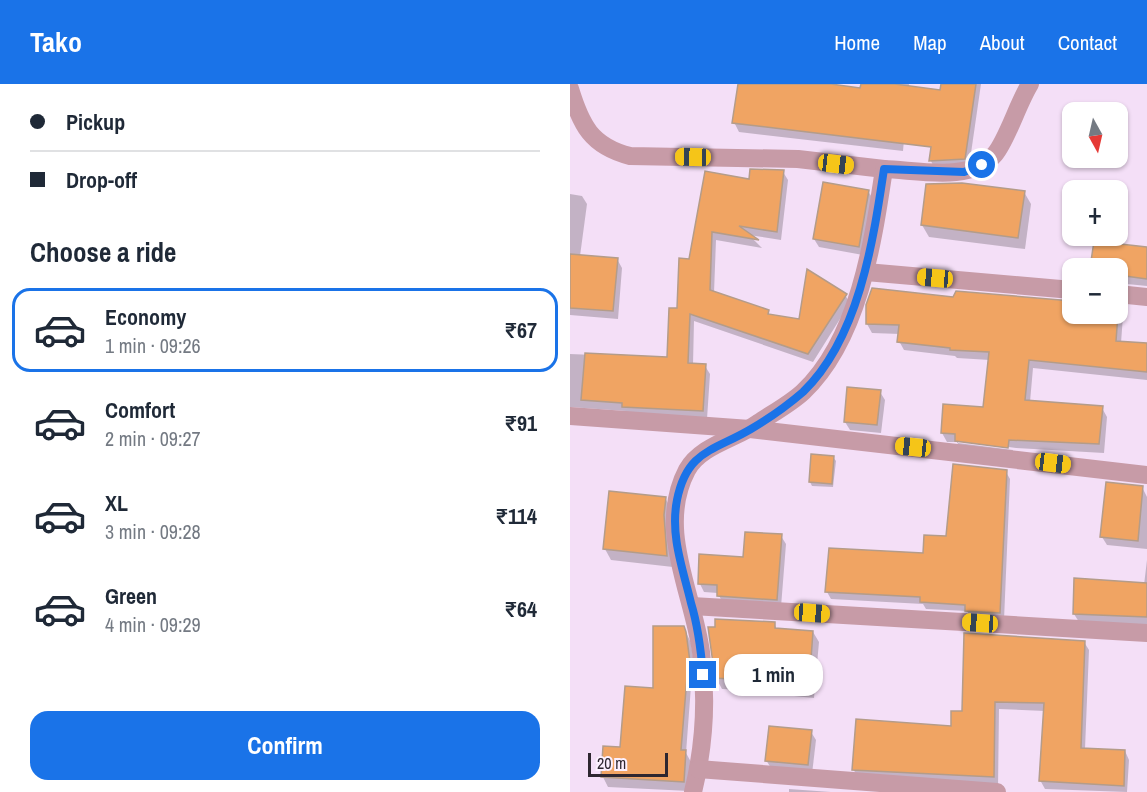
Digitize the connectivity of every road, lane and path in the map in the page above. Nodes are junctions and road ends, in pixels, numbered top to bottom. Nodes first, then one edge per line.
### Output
1 (1030, 84) edge
2 (570, 91) edge
3 (884, 169) junction
4 (866, 272) junction
5 (1062, 289) edge
6 (1128, 295) edge
7 (1147, 297) edge
8 (570, 416) edge
9 (750, 429) junction
10 (1147, 475) edge
11 (692, 606) junction
12 (1147, 633) edge
13 (698, 770) junction
14 (693, 792) edge
15 (997, 792) edge

1 - 3 street
2 - 3 street
3 - 4 street
4 - 5 street
4 - 9 street
6 - 7 street
8 - 9 street
9 - 10 street
9 - 11 street
11 - 12 street
11 - 13 street
13 - 14 street
13 - 15 street

